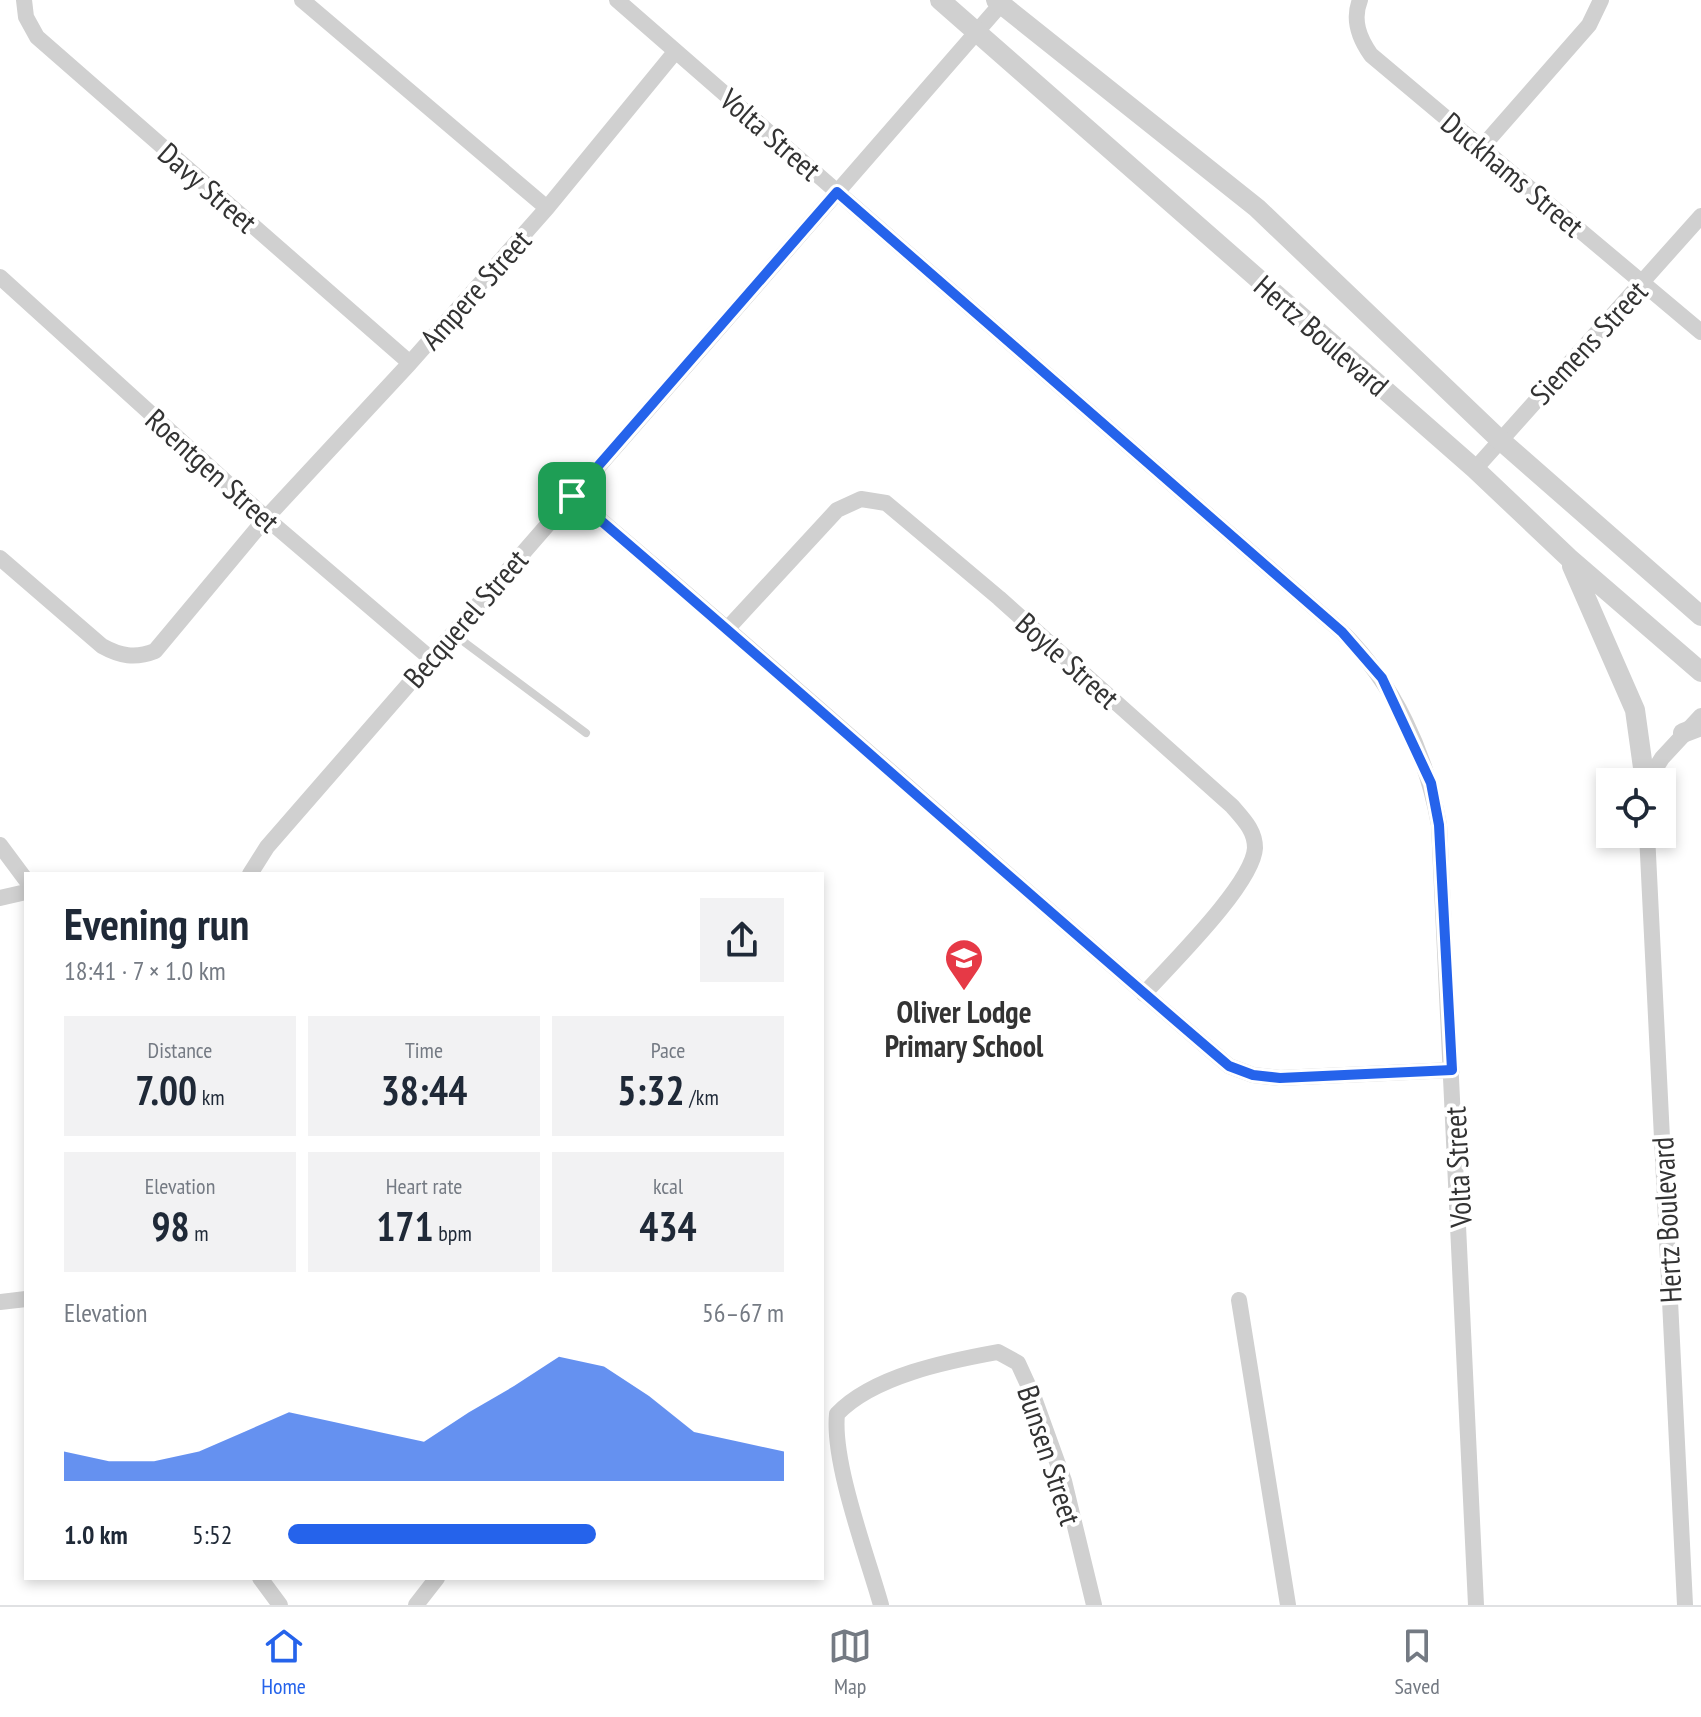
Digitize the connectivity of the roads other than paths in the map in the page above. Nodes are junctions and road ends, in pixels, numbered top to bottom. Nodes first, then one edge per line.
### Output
1 (24, 0) edge
2 (302, 0) edge
3 (617, 0) edge
4 (940, 0) edge
5 (1360, 0) edge
6 (1601, 0) edge
7 (999, 2) edge
8 (976, 32) junction
9 (675, 52) junction
10 (1482, 147) junction
11 (837, 192) junction
12 (547, 208) junction
13 (1701, 216) edge
14 (0, 277) edge
15 (1643, 284) junction
16 (1701, 332) edge
17 (410, 363) junction
18 (1499, 439) junction
19 (1475, 469) junction
20 (572, 496) junction
21 (266, 518) junction
22 (0, 558) edge
23 (1569, 558) junction
24 (1701, 616) edge
25 (728, 628) junction
26 (451, 632) junction
27 (430, 658) junction
28 (1701, 672) edge
29 (1701, 716) edge
30 (1692, 730) edge
31 (586, 733) dead end
32 (1644, 768) edge
33 (1655, 768) edge
34 (0, 845) edge
35 (1648, 848) edge
36 (251, 872) edge
37 (24, 877) edge
38 (24, 892) edge
39 (0, 898) edge
40 (1144, 994) junction
41 (1452, 1070) junction
42 (24, 1299) edge
43 (1239, 1300) dead end
44 (0, 1302) edge
45 (261, 1580) edge
46 (435, 1580) edge
47 (280, 1605) edge
48 (416, 1605) edge
49 (881, 1605) edge
50 (1094, 1605) edge
51 (1288, 1605) edge
52 (1476, 1605) edge
53 (1685, 1605) edge

1 - 17 street, Davy Street
2 - 12 street
3 - 9 street
4 - 8 street, Hertz Boulevard
5 - 10 street, Duckhams Street
6 - 10 street
7 - 8 street, Becquerel Street
7 - 18 street, Hertz Boulevard
8 - 11 street, Becquerel Street
8 - 19 street, Hertz Boulevard
9 - 11 street, Volta Street
9 - 12 street, Ampere Street
10 - 15 street, Duckhams Street
11 - 20 street, Becquerel Street
11 - 41 street, Volta Street
12 - 17 street, Ampere Street
13 - 15 street, Siemens Street
14 - 21 street, Roentgen Street
15 - 16 street, Duckhams Street
15 - 18 street, Siemens Street
17 - 21 street, Ampere Street
18 - 19 street, Siemens Street
18 - 24 street, Hertz Boulevard
19 - 23 street, Hertz Boulevard
20 - 25 street
20 - 26 street, Becquerel Street
21 - 22 street, Ampere Street
21 - 27 street, Roentgen Street
23 - 28 street, Hertz Boulevard
23 - 32 street
25 - 40 street
25 - 40 street, Boyle Street
26 - 27 street, Becquerel Street
26 - 31 lane
27 - 36 street, Becquerel Street
29 - 30 street
30 - 33 street
34 - 37 street
35 - 53 street, Hertz Boulevard
38 - 39 street
40 - 41 street
41 - 52 street, Volta Street
42 - 44 street
43 - 51 street
45 - 47 street
46 - 48 street
49 - 50 street, Bunsen Street

